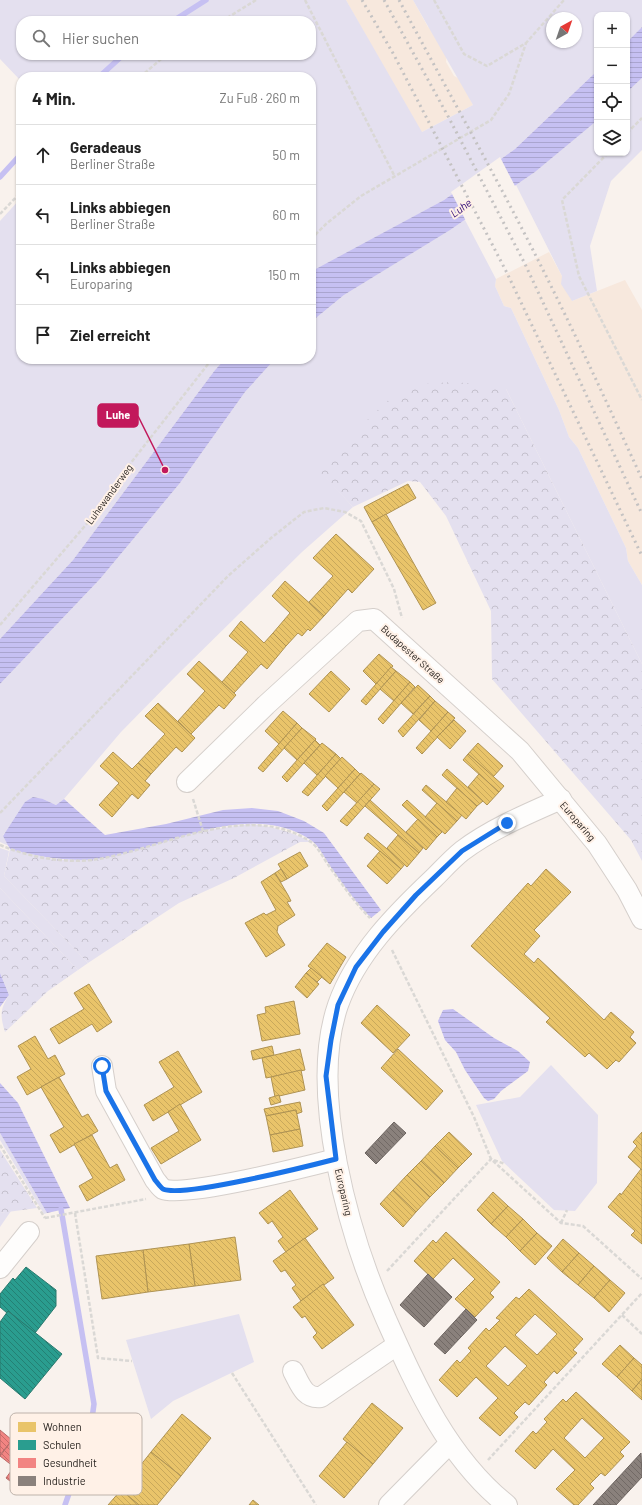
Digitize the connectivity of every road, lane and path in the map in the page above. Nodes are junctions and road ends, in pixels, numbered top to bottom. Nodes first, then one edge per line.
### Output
1 (256, 0) edge
2 (305, 0) edge
3 (434, 0) edge
4 (564, 0) edge
5 (230, 16) edge
6 (313, 16) edge
7 (316, 22) edge
8 (526, 43) junction
9 (160, 60) edge
10 (146, 72) edge
11 (642, 118) edge
12 (630, 130) edge
13 (605, 156) edge
14 (394, 175) junction
15 (16, 197) edge
16 (0, 214) edge
17 (316, 234) edge
18 (208, 364) edge
19 (642, 400) edge
20 (0, 625) edge
21 (399, 640) junction
22 (187, 782) dead end
23 (561, 799) junction
24 (197, 812) dead end
25 (0, 813) edge
26 (203, 831) junction
27 (0, 845) edge
28 (642, 919) edge
29 (383, 932) junction
30 (102, 1066) dead end
31 (0, 1145) edge
32 (336, 1159) junction
33 (491, 1159) junction
34 (504, 1164) dead end
35 (162, 1189) junction
36 (567, 1210) dead end
37 (75, 1213) junction
38 (45, 1218) junction
39 (561, 1223) junction
40 (29, 1232) joint
41 (0, 1268) edge
42 (642, 1279) edge
43 (373, 1287) junction
44 (642, 1293) edge
45 (622, 1315) junction
46 (642, 1334) edge
47 (397, 1345) junction
48 (132, 1361) dead end
49 (293, 1371) dead end
50 (232, 1373) dead end
51 (450, 1443) junction
52 (476, 1474) junction
53 (316, 1505) edge
54 (389, 1505) edge
55 (507, 1505) edge

1 - 5 path
2 - 6 path
3 - 8 path
4 - 8 path
7 - 14 path
8 - 14 path
9 - 10 path
11 - 12 path
13 - 19 path
14 - 17 path
15 - 16 path
18 - 20 path, Luhewanderweg
21 - 22 street, Budapester Straße
21 - 23 street, Budapester Straße
21 - 25 path
23 - 28 street, Europaring
23 - 29 street, Europaring
24 - 26 path
26 - 27 path
26 - 29 path
29 - 32 street, Europaring
29 - 33 path
30 - 35 street
31 - 38 path
32 - 35 street
32 - 43 street, Europaring
33 - 34 path
33 - 39 path
33 - 43 path
35 - 37 path
36 - 39 path
37 - 38 path
37 - 48 path
38 - 40 path
39 - 42 path
40 - 41 street
43 - 47 street, Europaring
44 - 45 path
45 - 46 path
45 - 52 path
47 - 49 street
47 - 51 street, Europaring
50 - 53 path
51 - 52 street, Europaring
51 - 54 street
52 - 55 street, Europaring

